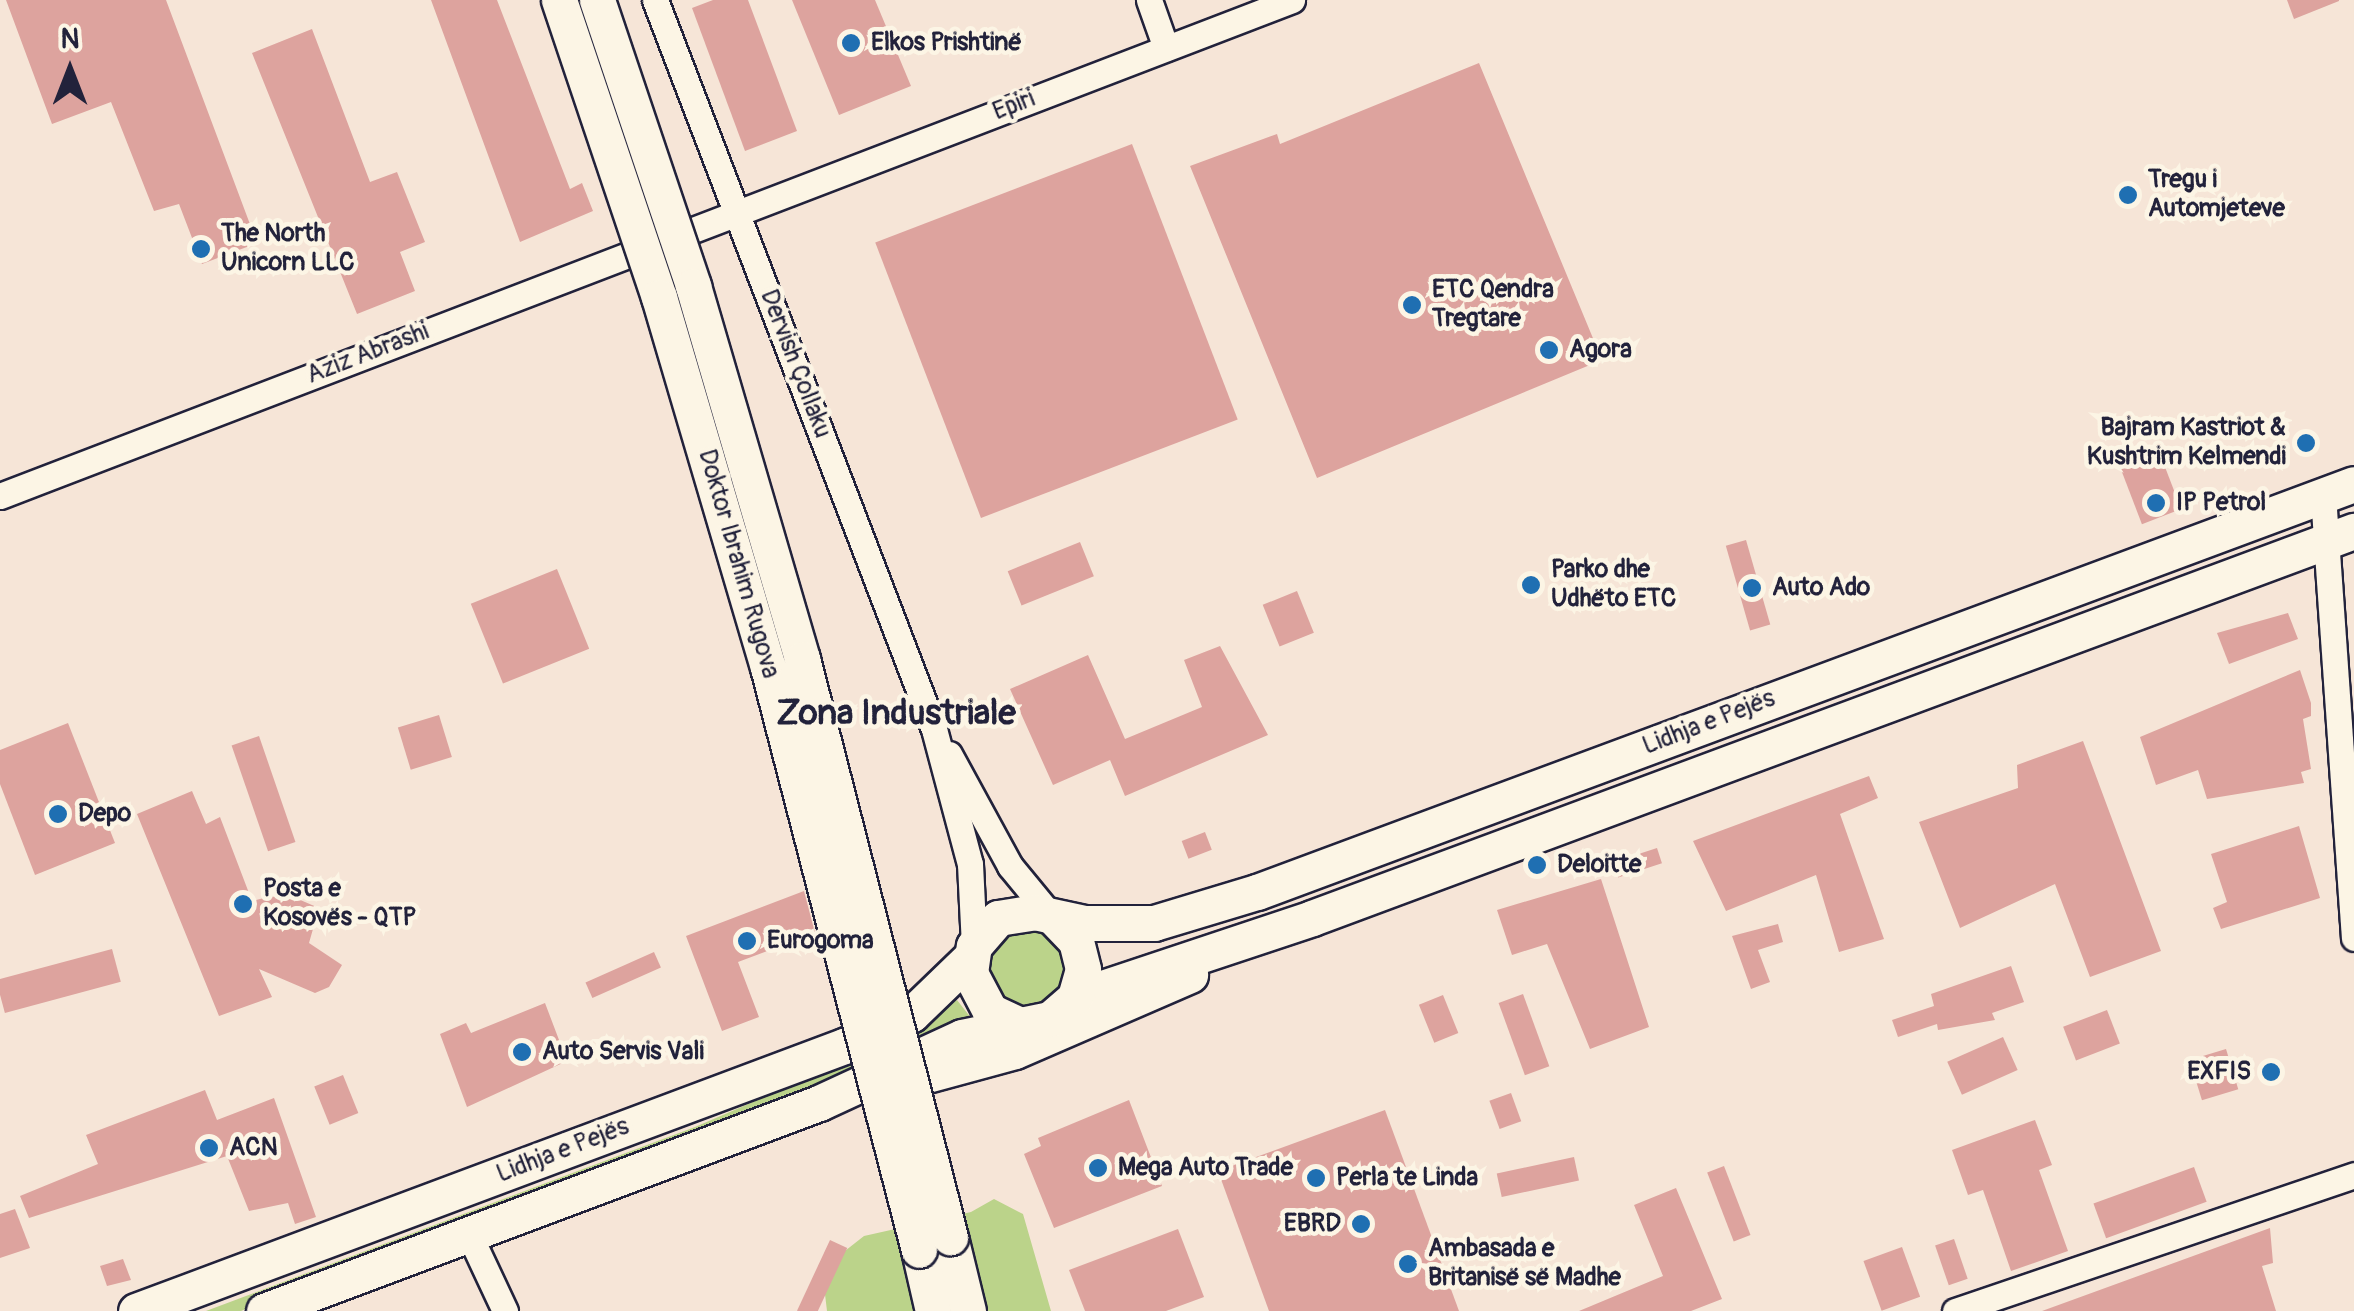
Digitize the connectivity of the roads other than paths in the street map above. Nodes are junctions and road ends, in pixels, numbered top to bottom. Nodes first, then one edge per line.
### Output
1 (559, 0) edge
2 (597, 0) edge
3 (656, 0) edge
4 (1148, 0) edge
5 (1292, 0) edge
6 (1166, 48) junction
7 (736, 212) junction
8 (2338, 490) edge
9 (0, 496) edge
10 (2340, 536) edge
11 (934, 728) junction
12 (1312, 918) junction
13 (1054, 919) junction
14 (2354, 938) edge
15 (972, 952) junction
16 (1075, 997) junction
17 (1016, 1023) junction
18 (819, 1103) junction
19 (2354, 1175) edge
20 (469, 1234) junction
21 (934, 1244) junction
22 (136, 1311) edge
23 (264, 1311) edge
24 (505, 1311) edge
25 (933, 1311) edge
26 (968, 1311) edge
27 (1955, 1311) edge

1 - 21 highway, Doktor Ibrahim Rugova, bridge
2 - 21 highway, Doktor Ibrahim Rugova, bridge
3 - 7 street, Dervish Çollaku
4 - 6 street
5 - 6 street, Epiri
6 - 7 street, Epiri
7 - 9 street, Aziz Abrashi
7 - 11 street, Dervish Çollaku
8 - 10 street
8 - 13 highway, Lidhja e Pejës
10 - 12 highway, Lidhja e Pejës
10 - 14 street
11 - 13 street
11 - 15 street
12 - 16 highway, Lidhja e Pejës
12 - 18 highway
13 - 15 highway, Lidhja e Pejës
13 - 16 highway
15 - 17 highway
15 - 22 highway, Lidhja e Pejës
16 - 17 highway, Lidhja e Pejës
17 - 18 highway, Lidhja e Pejës
18 - 20 highway, Lidhja e Pejës
19 - 27 street
20 - 23 highway, Lidhja e Pejës
20 - 24 street
21 - 25 highway, Doktor Ibrahim Rugova
21 - 26 highway, Doktor Ibrahim Rugova

